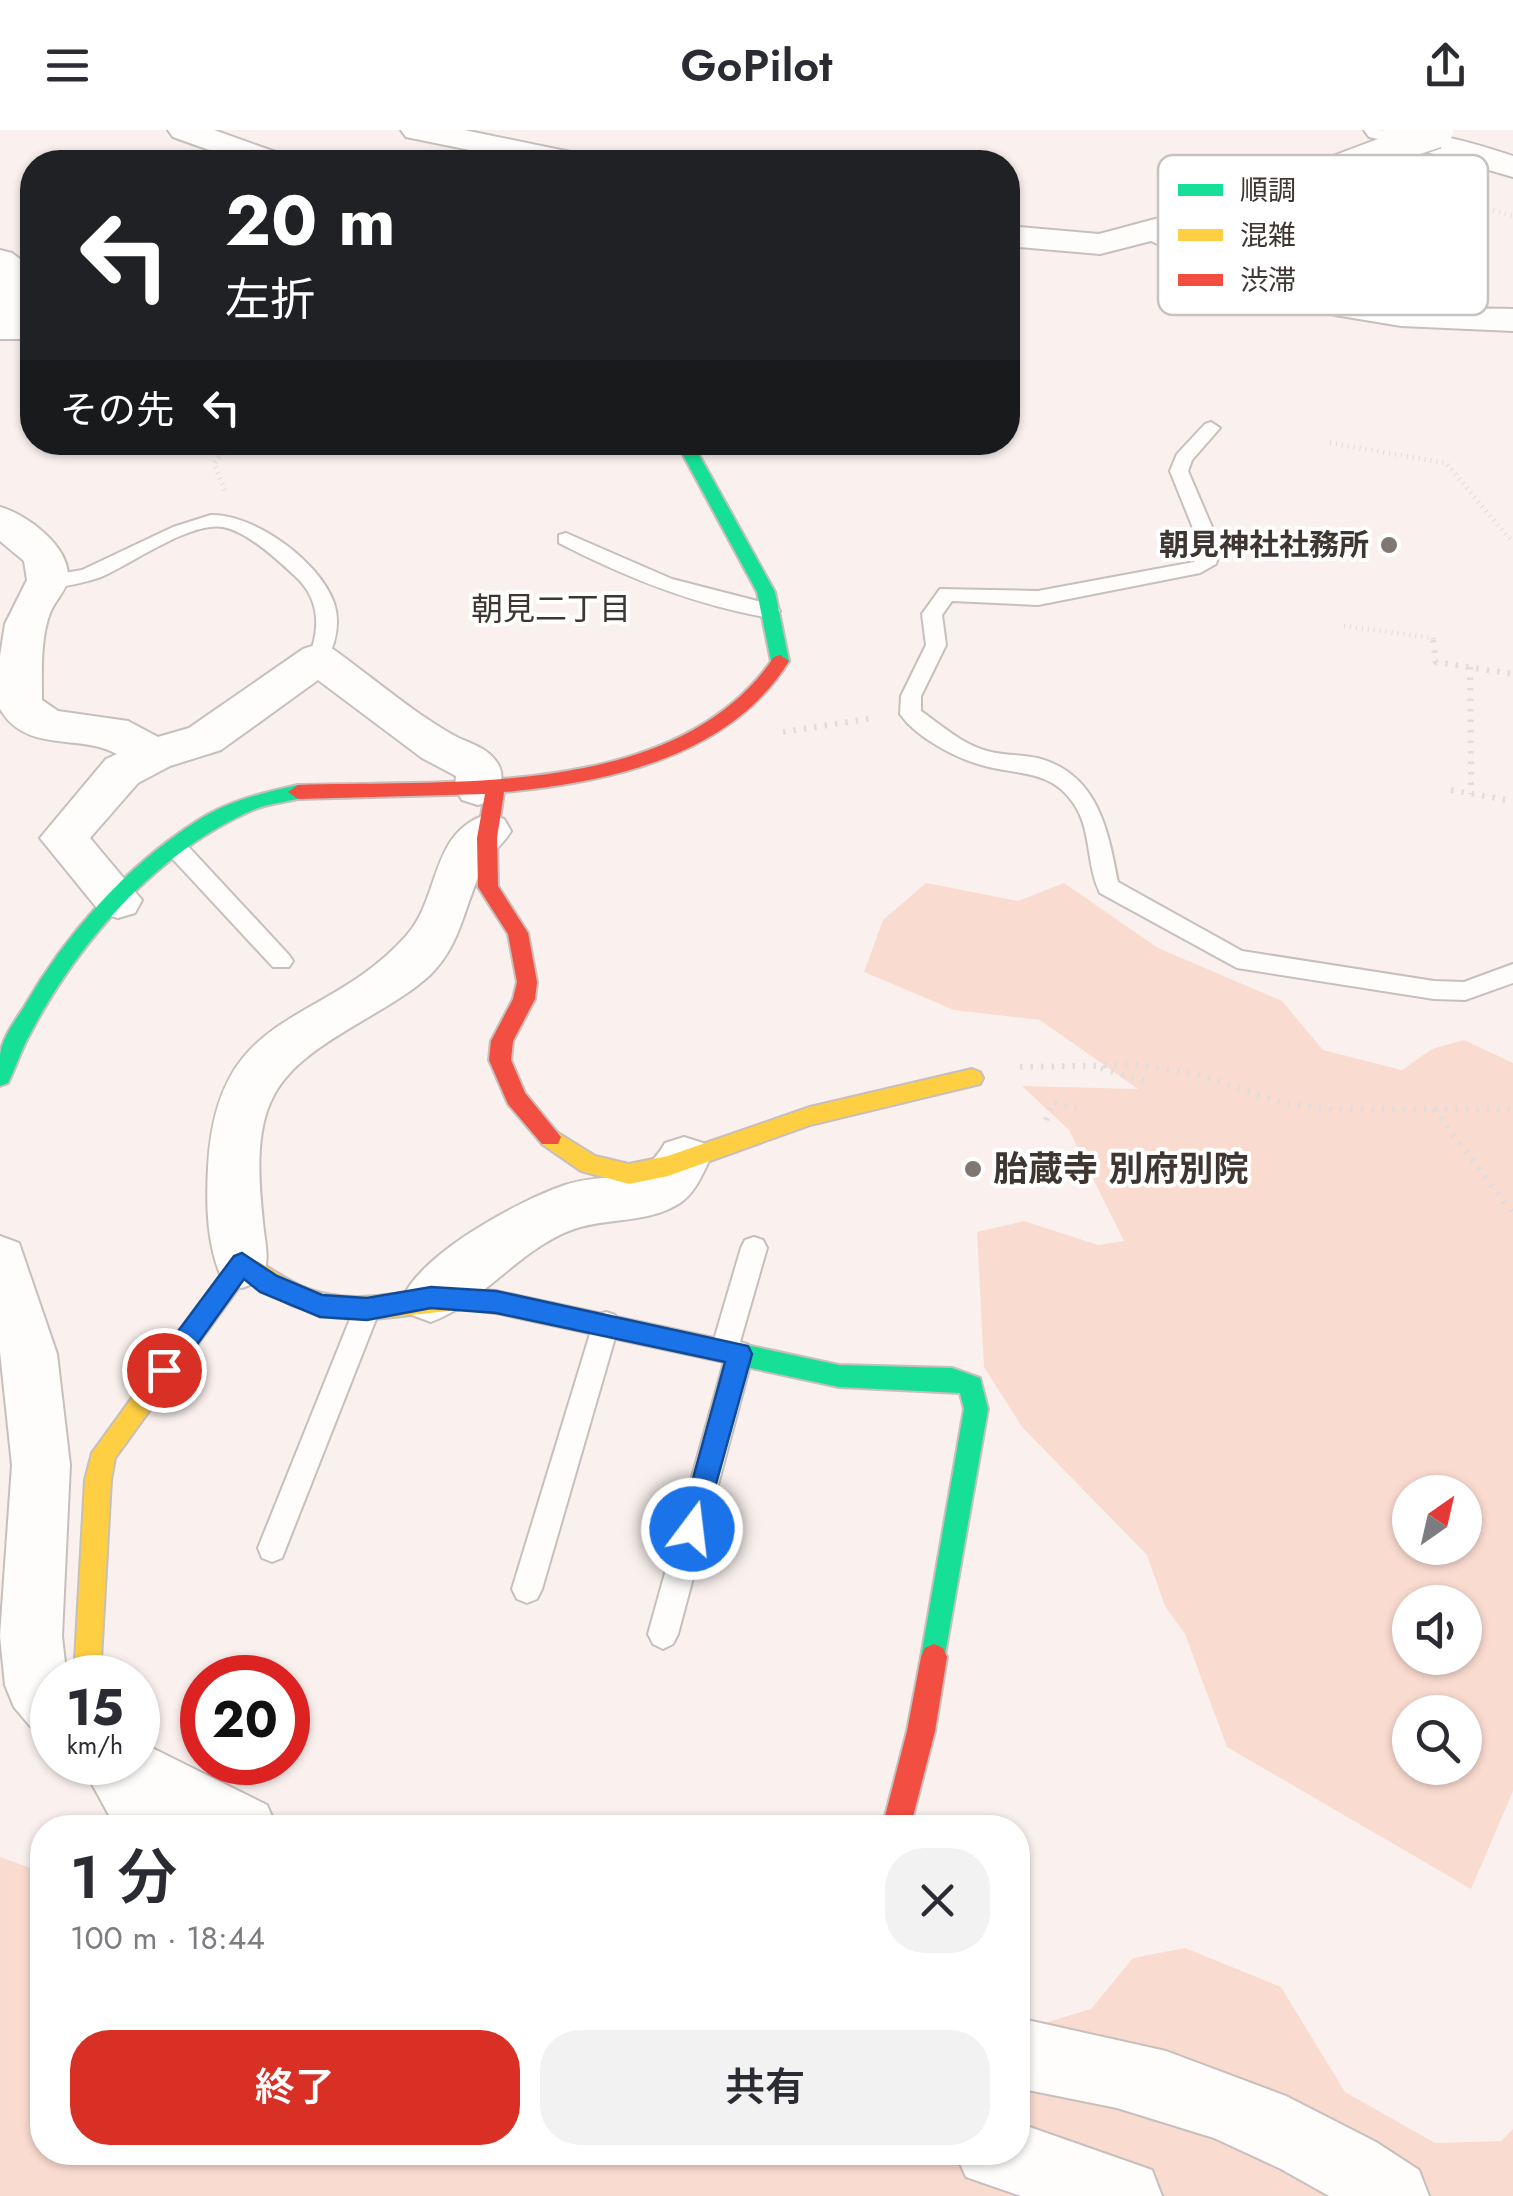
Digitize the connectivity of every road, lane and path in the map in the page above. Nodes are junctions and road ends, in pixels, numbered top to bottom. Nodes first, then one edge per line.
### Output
1 (184, 130) edge
2 (418, 130) edge
3 (1450, 136) edge
4 (483, 137) edge
5 (1389, 137) edge
6 (239, 150) edge
7 (530, 150) edge
8 (1347, 155) edge
9 (1513, 167) edge
10 (1158, 229) edge
11 (1154, 230) junction
12 (1158, 232) edge
13 (1020, 237) edge
14 (1100, 244) junction
15 (1020, 254) edge
16 (0, 260) edge
17 (1398, 315) edge
18 (1513, 320) edge
19 (14, 331) edge
20 (1211, 428) dead end
21 (1330, 443) dead end
22 (219, 455) edge
23 (691, 455) edge
24 (0, 520) edge
25 (220, 520) junction
26 (566, 539) dead end
27 (1513, 543) edge
28 (48, 582) junction
29 (770, 611) junction
30 (1344, 626) dead end
31 (318, 659) junction
32 (1470, 667) junction
33 (1513, 674) edge
34 (910, 714) junction
35 (706, 734) junction
36 (154, 755) junction
37 (1451, 790) dead end
38 (1471, 794) junction
39 (1513, 801) edge
40 (487, 803) junction
41 (176, 848) junction
42 (118, 900) junction
43 (281, 961) dead end
44 (1513, 974) edge
45 (1094, 1066) junction
46 (0, 1077) edge
47 (972, 1078) joint
48 (1151, 1083) dead end
49 (1076, 1109) dead end
50 (1513, 1109) edge
51 (1434, 1110) junction
52 (1046, 1120) dead end
53 (684, 1160) junction
54 (1513, 1214) edge
55 (754, 1248) dead end
56 (0, 1260) edge
57 (242, 1264) junction
58 (431, 1298) junction
59 (367, 1309) junction
60 (606, 1324) junction
61 (732, 1352) junction
62 (41, 1465) junction
63 (272, 1548) dead end
64 (0, 1558) edge
65 (527, 1589) dead end
66 (663, 1634) dead end
67 (34, 1655) edge
68 (89, 1655) edge
69 (127, 1785) edge
70 (156, 1785) edge
71 (144, 1815) edge
72 (217, 1815) edge
73 (899, 1815) edge
74 (1030, 2056) edge
75 (1030, 2162) edge
76 (1126, 2196) edge
77 (1393, 2196) edge

1 - 6 street
2 - 4 street
3 - 5 street
3 - 9 street
4 - 7 street
5 - 8 street
10 - 11 street
11 - 12 street
11 - 14 street
13 - 14 street
14 - 15 street
16 - 19 street
17 - 18 street
20 - 34 lane
21 - 27 path
22 - 25 path
23 - 29 street
24 - 28 street
25 - 28 lane
25 - 31 lane
26 - 29 lane
28 - 36 street
29 - 35 street
30 - 32 path
31 - 36 street
31 - 40 street
32 - 33 path
32 - 38 path
34 - 35 path
34 - 44 lane
35 - 40 street
36 - 42 street
37 - 38 path
38 - 39 path
40 - 41 street
40 - 53 street
40 - 57 street
41 - 42 street
41 - 43 lane
42 - 46 street
45 - 47 path
45 - 48 path
45 - 51 path
47 - 53 street
49 - 52 path
50 - 51 path
51 - 54 path
53 - 58 street
55 - 61 lane
56 - 62 street
57 - 59 street
57 - 68 street
58 - 59 street
58 - 60 street
59 - 63 lane
60 - 61 street
60 - 65 lane
61 - 66 lane
61 - 73 street
62 - 64 street
62 - 67 street
69 - 71 street
70 - 72 street
74 - 77 street
75 - 76 street

